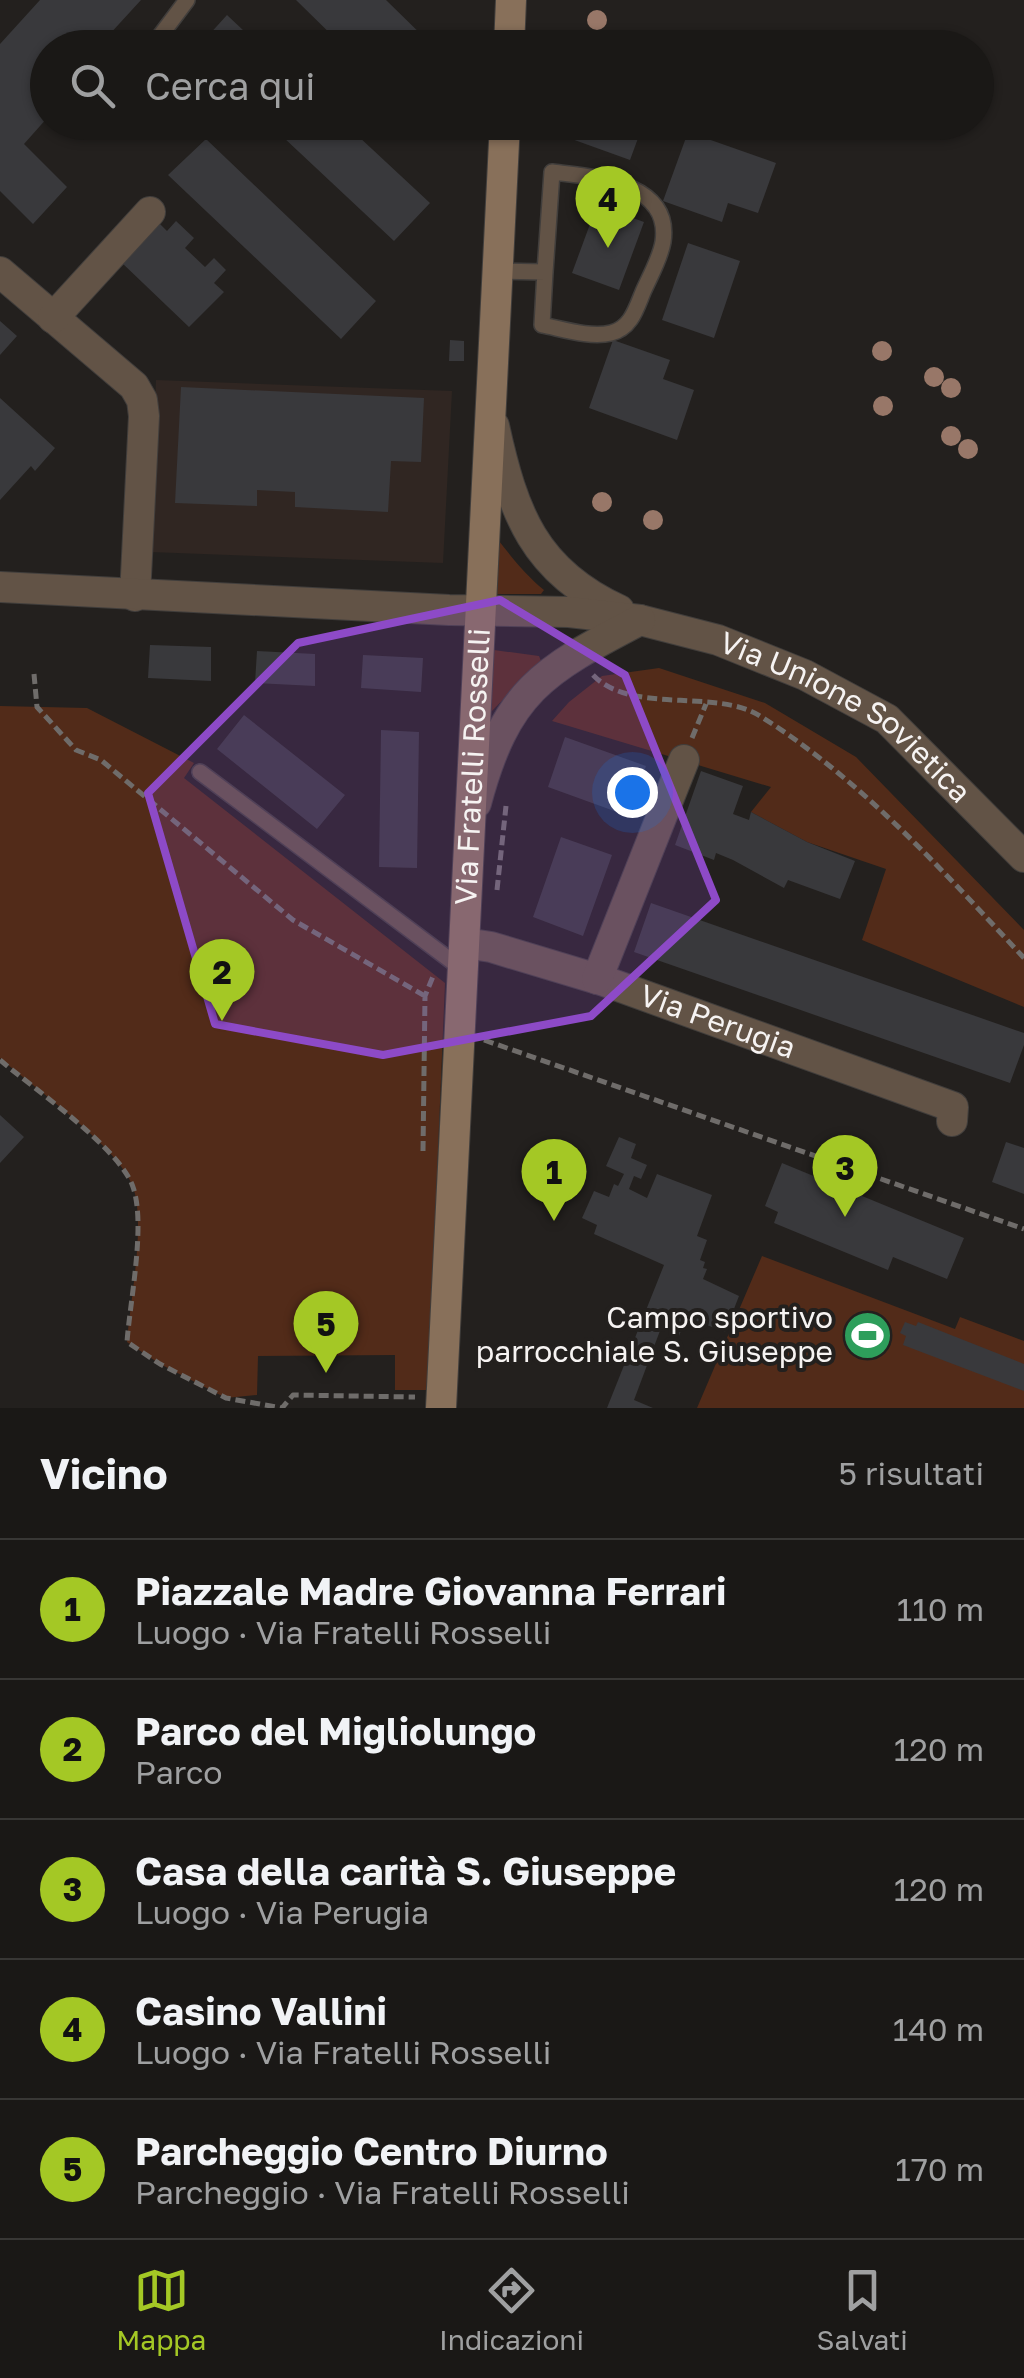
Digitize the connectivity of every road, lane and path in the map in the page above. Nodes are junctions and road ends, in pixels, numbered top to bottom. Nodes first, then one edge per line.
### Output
1 (188, 0) edge
2 (511, 0) edge
3 (165, 30) edge
4 (510, 30) edge
5 (504, 140) edge
6 (150, 212) dead end
7 (498, 271) junction
8 (0, 272) edge
9 (546, 272) junction
10 (53, 318) junction
11 (492, 413) junction
12 (0, 587) edge
13 (135, 596) junction
14 (482, 611) junction
15 (640, 620) junction
16 (574, 654) junction
17 (34, 674) dead end
18 (706, 704) junction
19 (684, 760) joint
20 (200, 772) dead end
21 (472, 816) junction
22 (1024, 857) edge
23 (464, 956) junction
24 (1024, 958) edge
25 (597, 979) junction
26 (425, 996) dead end
27 (425, 1018) dead end
28 (459, 1030) junction
29 (0, 1060) edge
30 (952, 1120) dead end
31 (1024, 1229) edge
32 (431, 1403) edge

1 - 3 lane
2 - 4 street
5 - 7 street, Via Fratelli Rosselli
6 - 10 street
7 - 9 lane
7 - 11 street, Via Fratelli Rosselli
8 - 10 street
9 - 9 lane
10 - 13 street
11 - 14 street, Via Fratelli Rosselli
11 - 15 street, Via Unione Sovietica
12 - 13 street, Via Unione Sovietica
13 - 14 street, Via Unione Sovietica
14 - 15 street, Via Unione Sovietica
14 - 21 street, Via Fratelli Rosselli
15 - 16 street
15 - 22 street, Via Unione Sovietica
16 - 18 path
16 - 21 street
17 - 26 path
18 - 19 path
18 - 24 path
19 - 25 street
20 - 23 lane
21 - 23 street, Via Fratelli Rosselli
23 - 25 street, Via Perugia
23 - 28 street, Via Fratelli Rosselli
25 - 30 street, Via Perugia
27 - 28 path
28 - 31 path
28 - 32 street, Via Fratelli Rosselli
29 - 32 path

